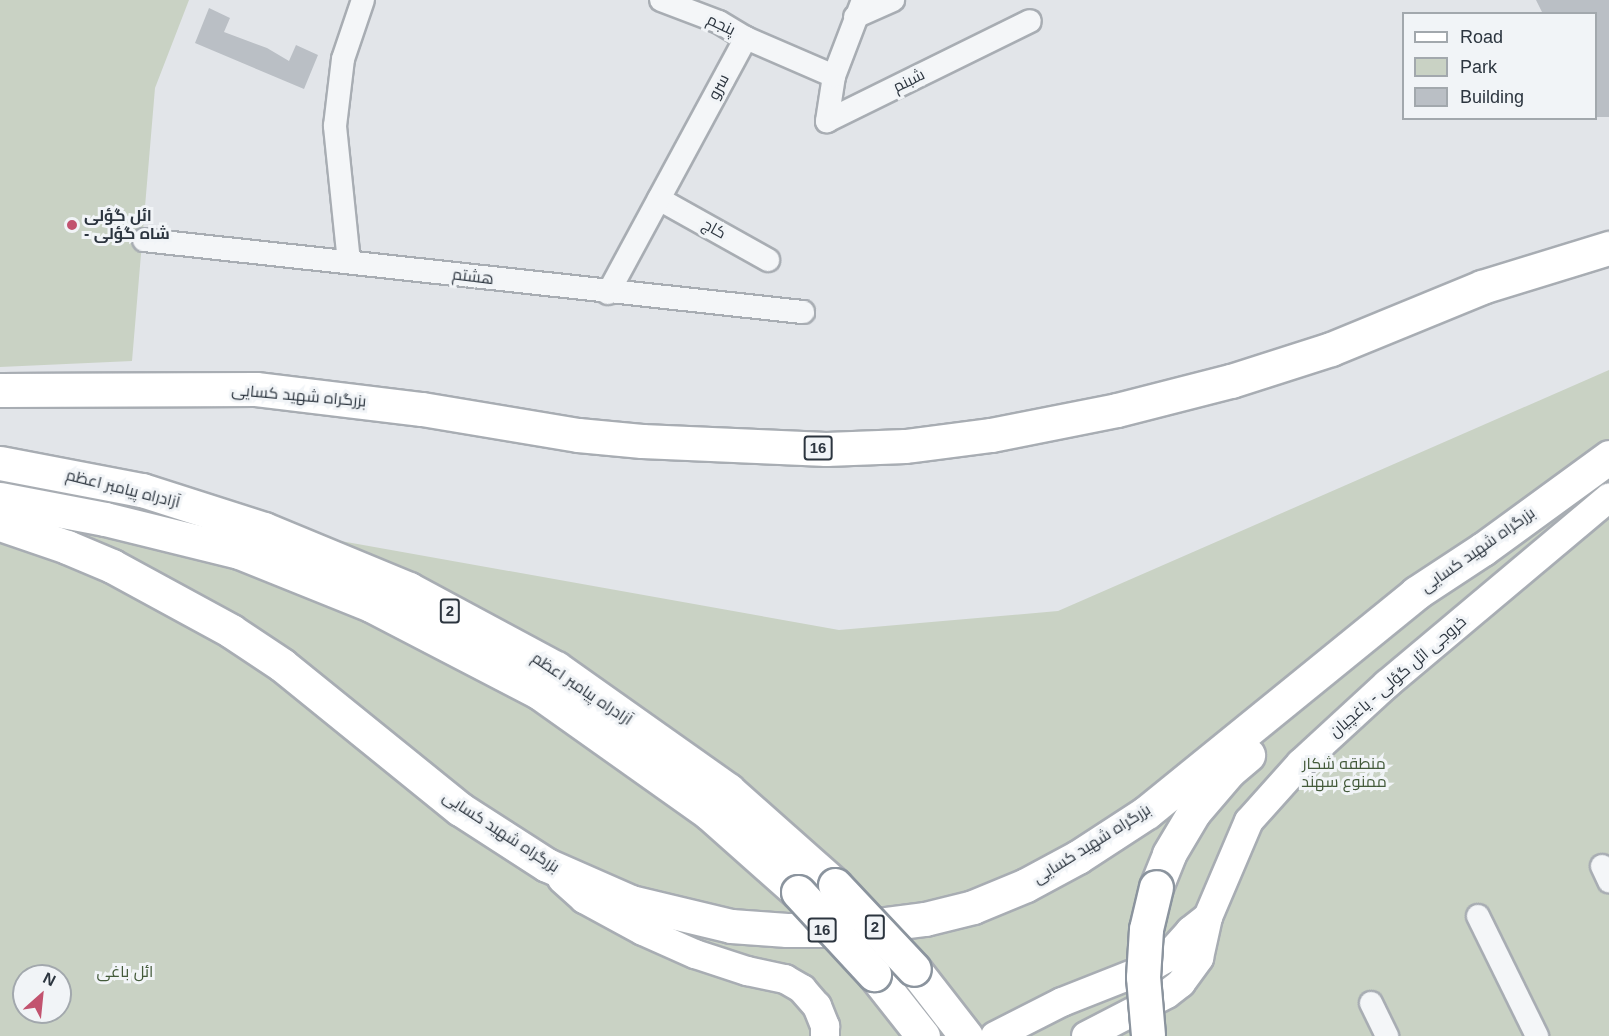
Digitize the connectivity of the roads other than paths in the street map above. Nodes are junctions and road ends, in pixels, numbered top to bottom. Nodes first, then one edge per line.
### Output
1 (363, 0) edge
2 (661, 0) edge
3 (893, 0) edge
4 (859, 9) edge
5 (1030, 21) dead end
6 (746, 38) junction
7 (834, 76) junction
8 (659, 199) junction
9 (144, 240) dead end
10 (1609, 248) edge
11 (768, 260) dead end
12 (349, 262) junction
13 (608, 293) junction
14 (803, 312) dead end
15 (0, 390) edge
16 (1609, 457) edge
17 (0, 463) edge
18 (1609, 498) edge
19 (0, 499) edge
20 (0, 524) edge
21 (1483, 549) junction
22 (547, 866) junction
23 (1478, 916) dead end
24 (1208, 917) junction
25 (1371, 1003) dead end
26 (957, 1026) edge
27 (1148, 1035) edge
28 (825, 1036) edge
29 (923, 1036) edge
30 (994, 1036) edge
31 (1086, 1036) edge
32 (1387, 1036) edge
33 (1537, 1036) edge

1 - 12 street
2 - 6 street, پنجم
3 - 4 street
4 - 7 street
5 - 7 street, شبنم
6 - 7 street
6 - 8 street, سرو
8 - 11 street, کاج
8 - 13 street, سرو
9 - 12 street, هشتم
10 - 15 highway, بزرگراه شهید کسایی / 16
12 - 13 street, هشتم
13 - 14 street, هشتم
16 - 21 highway, بزرگراه شهید کسایی / 16
17 - 26 highway, آزادراه پیامبر اعظم / 2, bridge
18 - 24 main road, خروجی ائل گؤلی - یاغچیان
19 - 29 highway, آزادراه پیامبر اعظم / 2, bridge
20 - 22 highway, بزرگراه شهید کسایی / 16
21 - 22 highway, بزرگراه شهید کسایی / 16
21 - 27 highway, bridge
22 - 28 main road
23 - 33 street
24 - 30 main road
24 - 31 main road, خروجی ائل گؤلی - یاغچیان
25 - 32 street

